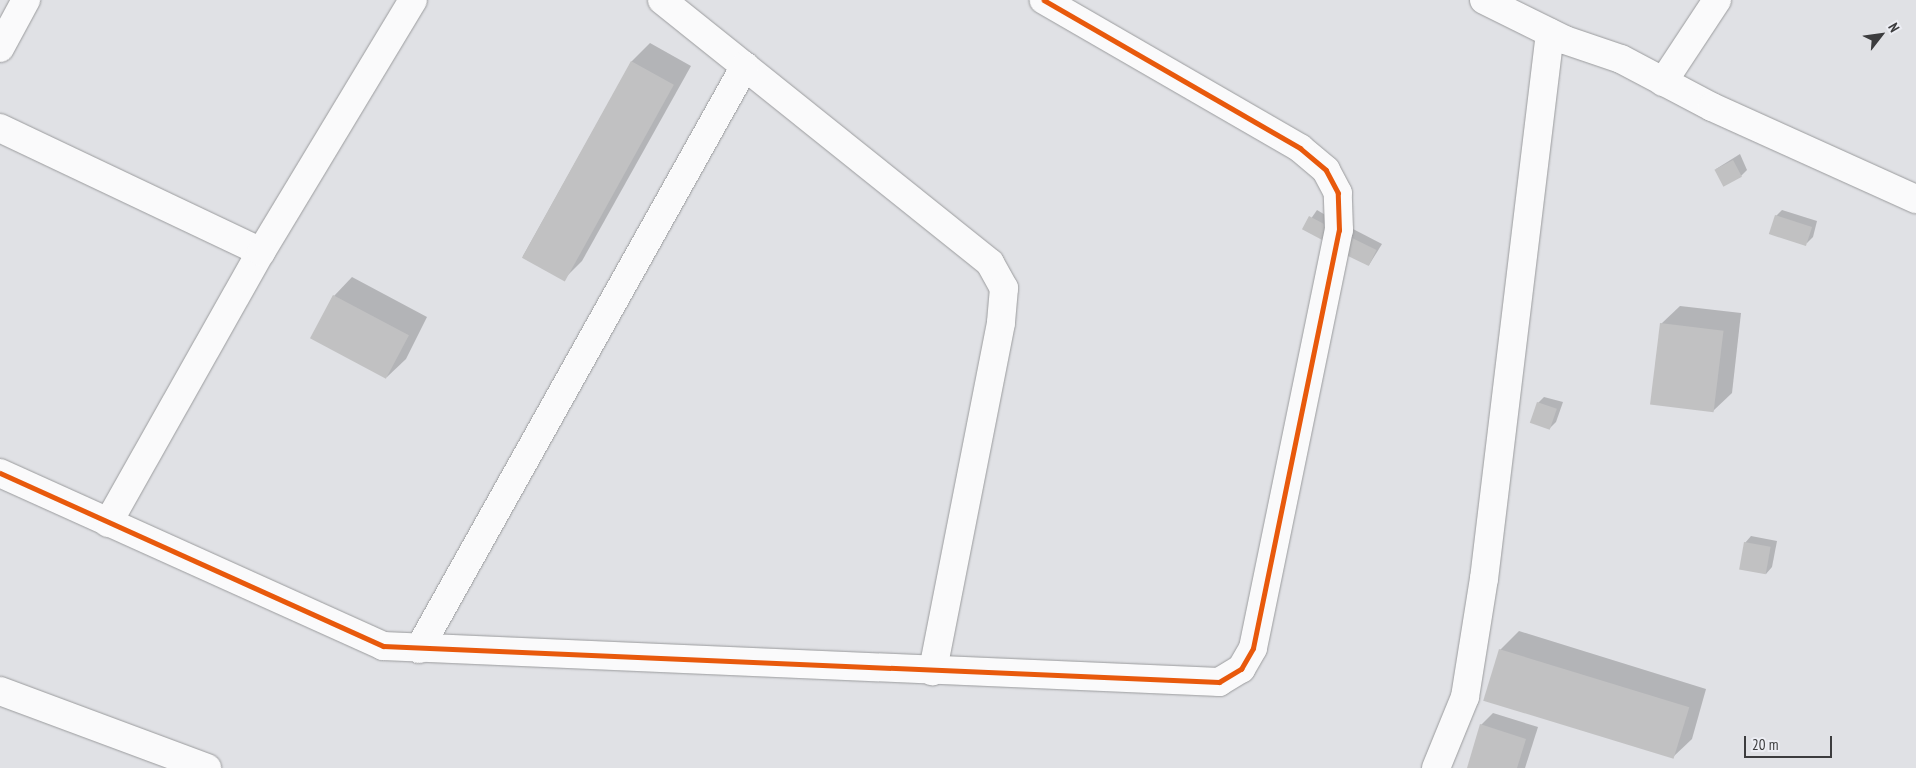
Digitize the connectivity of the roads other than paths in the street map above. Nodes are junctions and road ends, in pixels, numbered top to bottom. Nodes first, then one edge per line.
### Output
1 (26, 0) edge
2 (413, 0) edge
3 (662, 0) edge
4 (1044, 0) edge
5 (1484, 0) edge
6 (1717, 0) edge
7 (1550, 33) junction
8 (0, 48) edge
9 (745, 66) junction
10 (1663, 82) junction
11 (0, 128) edge
12 (1916, 199) edge
13 (261, 252) junction
14 (0, 473) edge
15 (108, 523) junction
16 (420, 649) junction
17 (933, 671) junction
18 (0, 691) edge
19 (207, 768) edge
20 (1436, 768) edge

1 - 8 street
2 - 13 street
3 - 9 street
4 - 17 street
5 - 7 street
6 - 10 street
7 - 10 street
7 - 20 street
9 - 16 street
9 - 17 street
10 - 12 street
11 - 13 street
13 - 15 street
14 - 15 street
15 - 16 street
16 - 17 street
18 - 19 street

